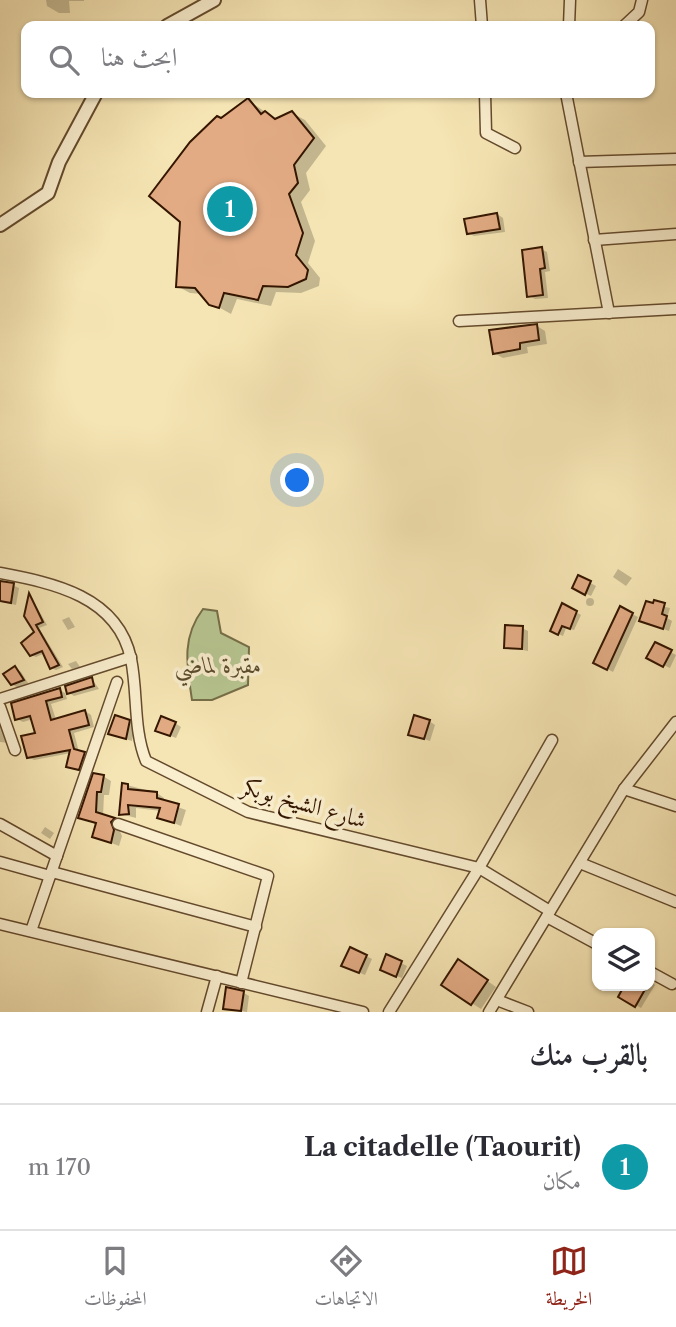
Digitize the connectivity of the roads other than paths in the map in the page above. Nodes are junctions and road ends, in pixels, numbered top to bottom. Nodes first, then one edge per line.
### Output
1 (214, 0) edge
2 (480, 0) edge
3 (570, 0) edge
4 (642, 0) edge
5 (176, 21) edge
6 (482, 21) edge
7 (569, 21) edge
8 (629, 21) edge
9 (93, 98) edge
10 (485, 98) edge
11 (567, 98) edge
12 (515, 148) dead end
13 (676, 159) edge
14 (579, 162) junction
15 (0, 225) edge
16 (676, 234) edge
17 (594, 240) junction
18 (676, 309) edge
19 (609, 313) junction
20 (459, 321) dead end
21 (0, 573) edge
22 (131, 657) junction
23 (117, 682) dead end
24 (2, 695) edge
25 (0, 708) edge
26 (676, 722) edge
27 (552, 740) dead end
28 (15, 750) dead end
29 (624, 789) junction
30 (676, 806) edge
31 (0, 824) edge
32 (118, 824) dead end
33 (57, 856) junction
34 (0, 862) edge
35 (580, 863) junction
36 (479, 868) junction
37 (51, 874) junction
38 (676, 902) edge
39 (549, 914) junction
40 (0, 924) edge
41 (256, 927) junction
42 (31, 931) junction
43 (592, 941) edge
44 (655, 975) edge
45 (217, 976) junction
46 (242, 983) junction
47 (672, 984) dead end
48 (497, 999) junction
49 (207, 1012) edge
50 (363, 1012) edge
51 (389, 1012) edge
52 (489, 1012) edge
53 (528, 1012) edge

1 - 5 street
2 - 6 street
3 - 7 street
4 - 8 street
9 - 15 street
10 - 12 street
11 - 14 street
13 - 14 street
14 - 17 street
16 - 17 street
17 - 19 street
18 - 19 street
19 - 20 street
21 - 22 street, شارع الشيخ بوبكر
22 - 24 street
22 - 36 street, شارع الشيخ بوبكر
23 - 33 street
25 - 28 street
26 - 29 street
27 - 36 street
29 - 30 street
29 - 35 street
31 - 33 street
32 - 41 street
33 - 37 street
34 - 37 street
35 - 38 street
35 - 39 street
36 - 39 street, شارع الشيخ بوبكر
36 - 51 street
37 - 41 street
37 - 42 street
39 - 43 street, شارع الشيخ بوبكر
39 - 48 street
40 - 42 street
41 - 46 street
42 - 45 street
44 - 47 street
45 - 46 street
45 - 49 street
46 - 50 street
48 - 52 street
48 - 53 street

